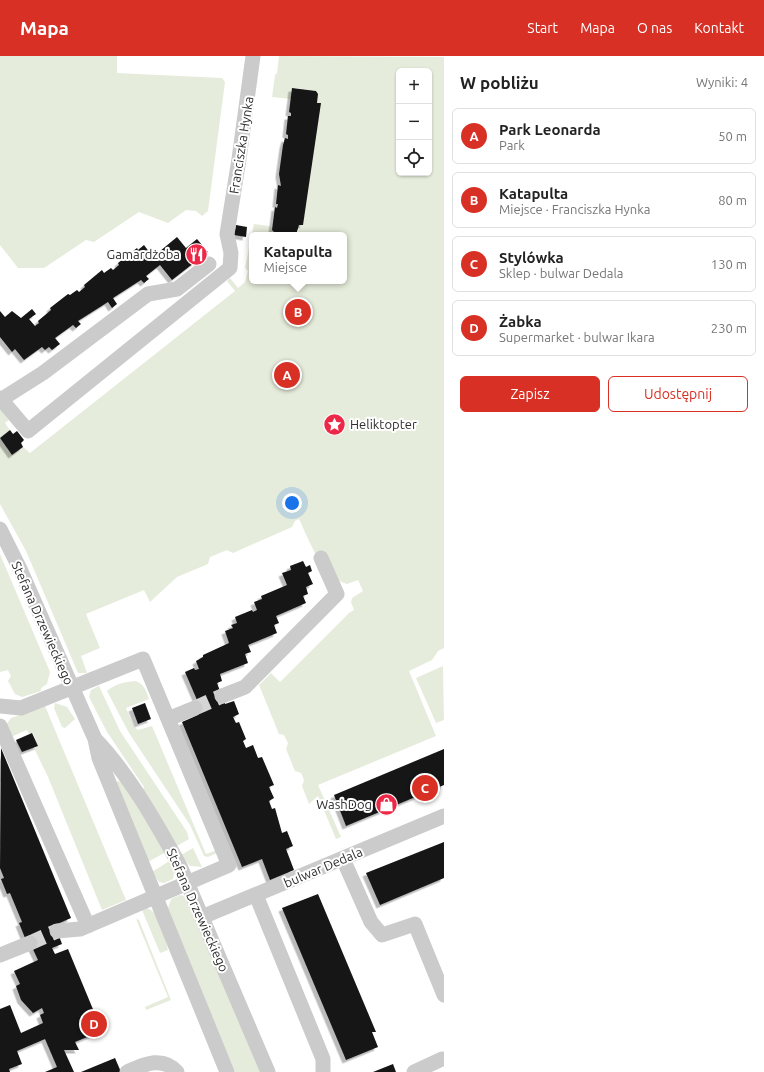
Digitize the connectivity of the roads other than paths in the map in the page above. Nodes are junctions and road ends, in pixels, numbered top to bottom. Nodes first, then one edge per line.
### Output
1 (253, 56) edge
2 (209, 264) dead end
3 (194, 276) junction
4 (206, 289) junction
5 (1, 399) edge
6 (3, 535) edge
7 (321, 558) dead end
8 (72, 689) junction
9 (222, 696) tunnel mouth
10 (0, 706) edge
11 (195, 708) tunnel mouth
12 (168, 718) junction
13 (0, 726) edge
14 (95, 739) junction
15 (444, 816) edge
16 (344, 858) junction
17 (188, 882) junction
18 (256, 895) junction
19 (155, 897) junction
20 (202, 917) junction
21 (88, 926) junction
22 (57, 931) tunnel mouth
23 (30, 943) tunnel mouth
24 (0, 955) edge
25 (444, 995) edge
26 (442, 1059) dead end
27 (127, 1072) edge
28 (177, 1072) edge
29 (228, 1072) edge
30 (268, 1072) edge
31 (323, 1072) edge
32 (414, 1072) edge

1 - 4 street, Franciszka Hynka
2 - 3 street
3 - 4 street
3 - 5 street
4 - 5 street
6 - 8 street, Stefana Drzewieckiego
7 - 9 street
8 - 10 street
8 - 12 street
8 - 14 street, Stefana Drzewieckiego
11 - 12 street
12 - 17 street
13 - 21 street
14 - 17 street, Stefana Drzewieckiego
14 - 19 street, Stefana Drzewieckiego
15 - 16 street, bulwar Dedala
16 - 18 street, bulwar Dedala
16 - 25 street
17 - 19 street
17 - 20 street, Stefana Drzewieckiego
18 - 20 street, bulwar Dedala
18 - 31 street
19 - 21 street
19 - 29 street, Stefana Drzewieckiego
20 - 30 street, Stefana Drzewieckiego
21 - 22 street
23 - 24 street
26 - 32 street
27 - 28 street

